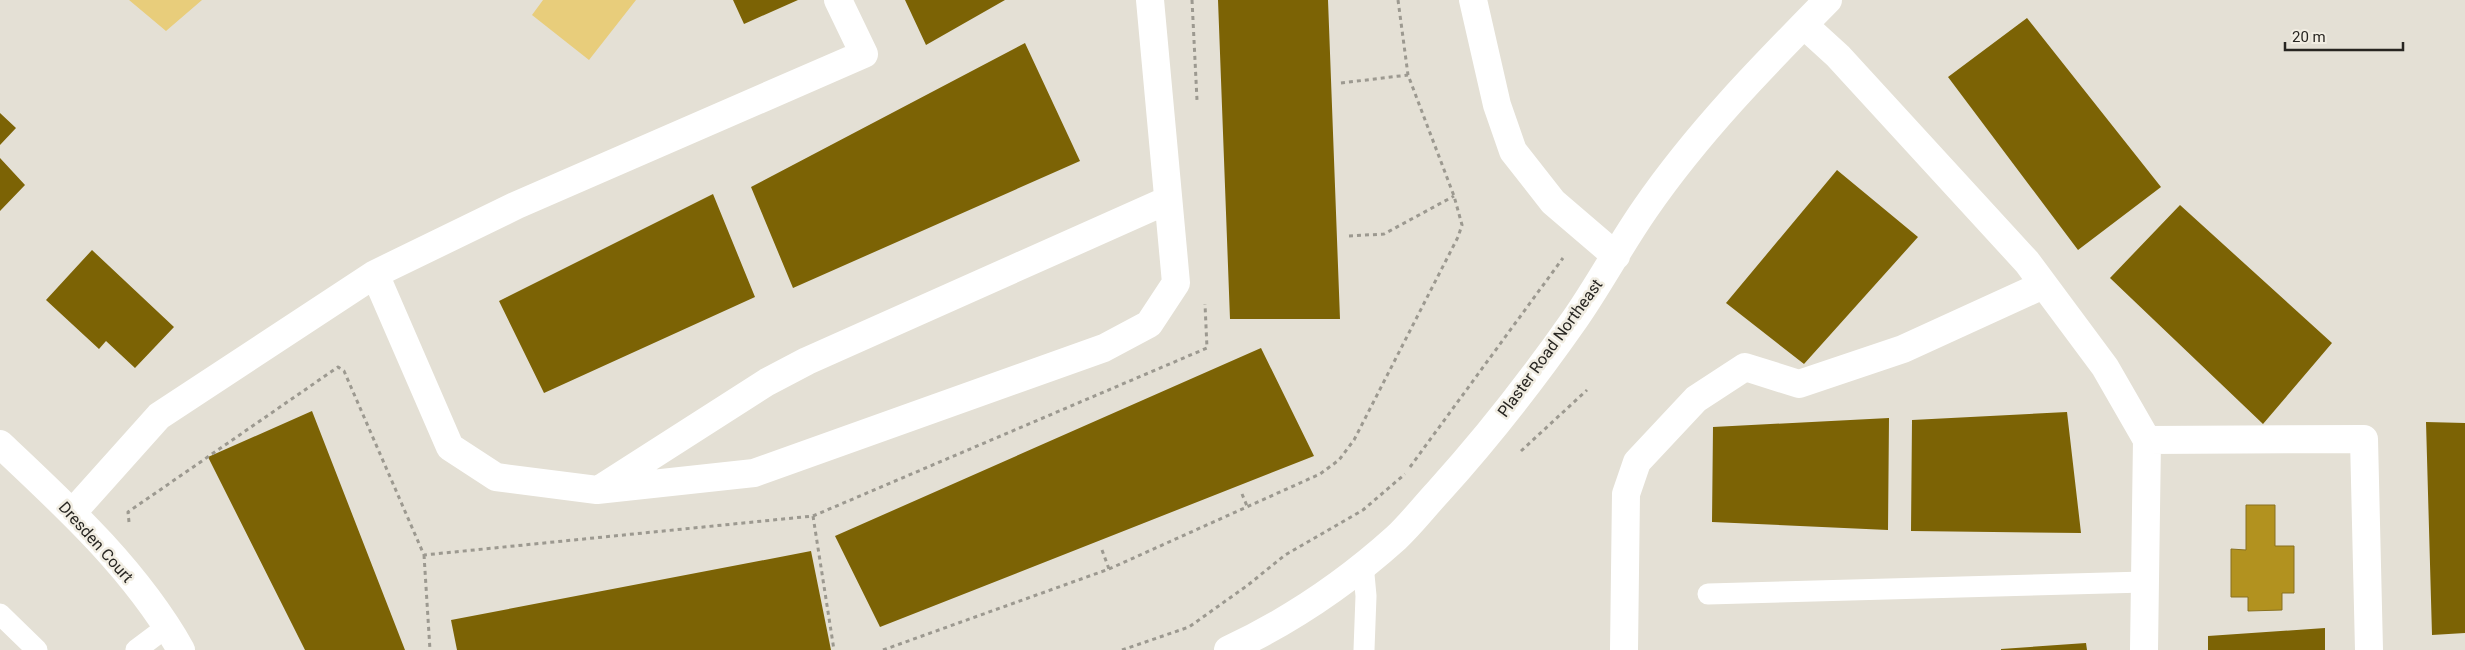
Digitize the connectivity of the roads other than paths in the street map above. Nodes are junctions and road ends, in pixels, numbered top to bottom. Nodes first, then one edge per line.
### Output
1 (838, 0) edge
2 (1150, 0) edge
3 (1472, 0) edge
4 (1828, 0) edge
5 (1804, 24) junction
6 (1168, 200) junction
7 (1616, 256) junction
8 (374, 274) junction
9 (2044, 285) junction
10 (2147, 440) junction
11 (0, 444) edge
12 (597, 490) junction
13 (72, 512) junction
14 (1363, 564) junction
15 (2145, 582) junction
16 (1708, 594) dead end
17 (0, 614) edge
18 (168, 626) junction
19 (37, 650) edge
20 (136, 650) edge
21 (181, 650) edge
22 (1230, 650) edge
23 (1364, 650) edge
24 (1624, 650) edge
25 (2144, 650) edge
26 (2369, 650) edge

1 - 8 street
2 - 6 street
3 - 7 street
4 - 5 street, Plaster Road Northeast
5 - 7 street, Plaster Road Northeast
5 - 9 street
6 - 12 street
6 - 12 street
7 - 14 street, Plaster Road Northeast
8 - 12 street
8 - 13 street
9 - 10 street
9 - 24 street
10 - 15 street
10 - 26 street
11 - 13 street, Dresden Court
13 - 18 street, Dresden Court
14 - 22 street, Plaster Road Northeast
14 - 23 lane
15 - 16 lane
15 - 25 street
17 - 19 lane
18 - 20 lane
18 - 21 street, Dresden Court

